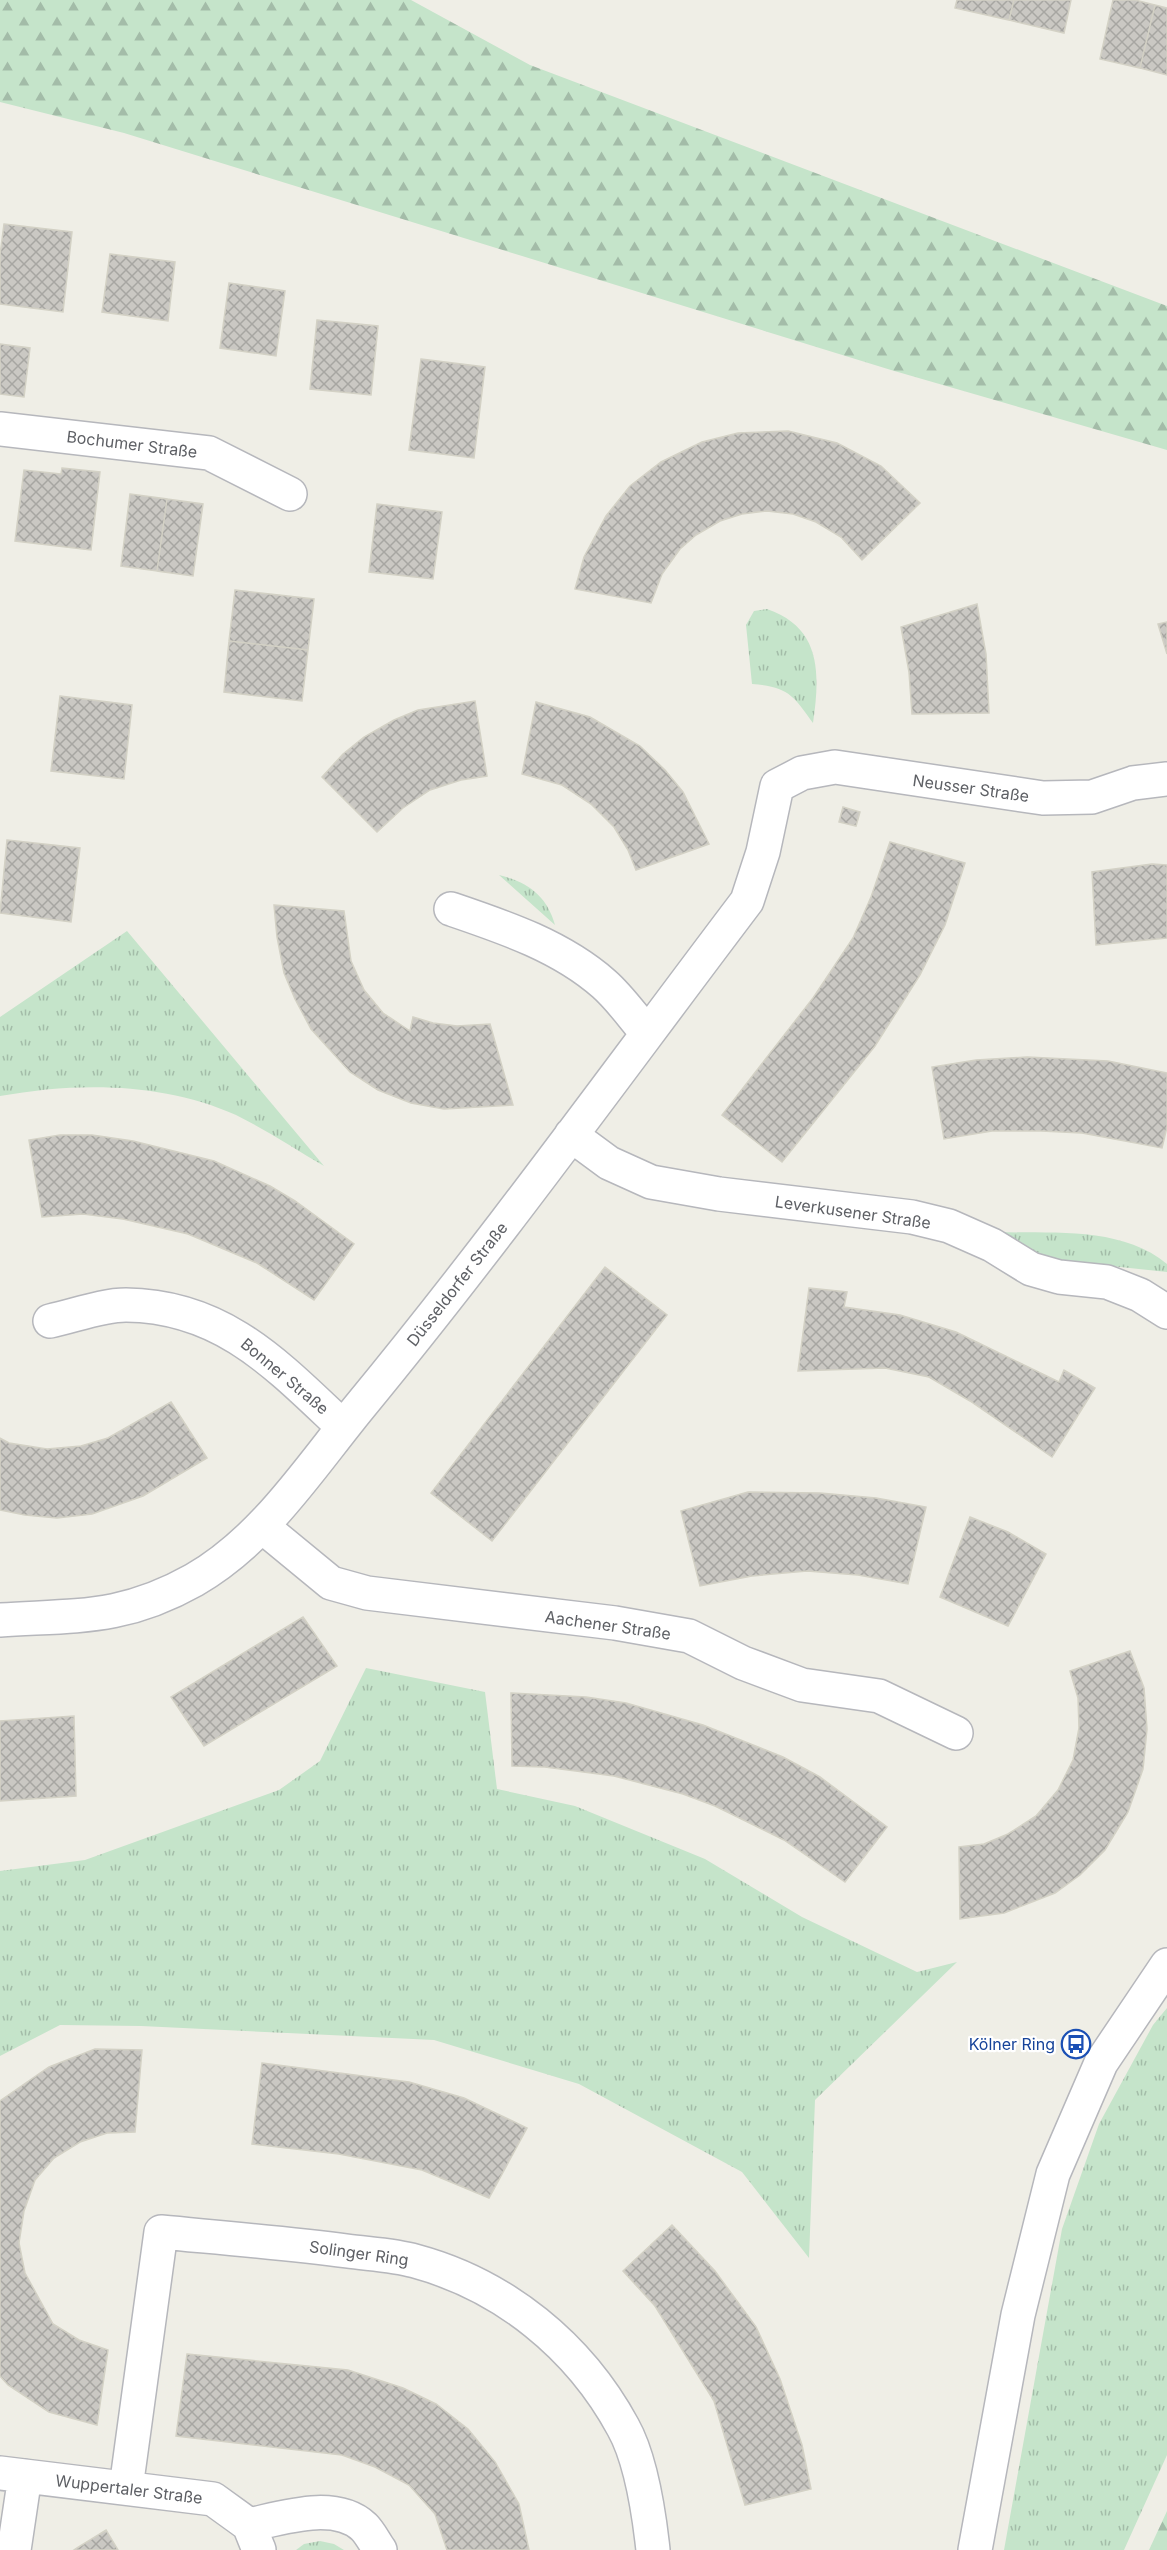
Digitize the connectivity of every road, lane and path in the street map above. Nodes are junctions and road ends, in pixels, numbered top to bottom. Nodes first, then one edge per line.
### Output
1 (0, 429) edge
2 (290, 494) dead end
3 (1167, 779) edge
4 (777, 786) joint
5 (451, 909) dead end
6 (647, 1033) junction
7 (570, 1135) junction
8 (1167, 1312) edge
9 (50, 1321) dead end
10 (343, 1427) junction
11 (263, 1527) junction
12 (0, 1620) edge
13 (956, 1733) dead end
14 (1167, 1965) edge
15 (12, 2475) edge
16 (126, 2488) junction
17 (254, 2538) edge
18 (14, 2550) edge
19 (380, 2550) edge
20 (653, 2550) edge
21 (975, 2550) edge

1 - 2 street, Bochumer Straße
3 - 4 street, Neusser Straße
4 - 6 street, Düsseldorfer Straße
5 - 6 street
6 - 7 street, Düsseldorfer Straße
7 - 8 street, Leverkusener Straße
7 - 10 street, Düsseldorfer Straße
9 - 10 street, Bonner Straße
10 - 11 street, Düsseldorfer Straße
11 - 12 street, Düsseldorfer Straße
11 - 13 street, Aachener Straße
14 - 21 street
15 - 16 street, Wuppertaler Straße
15 - 18 street
16 - 17 street, Wuppertaler Straße
16 - 20 street, Solinger Ring
17 - 19 street, Wuppertaler Straße

